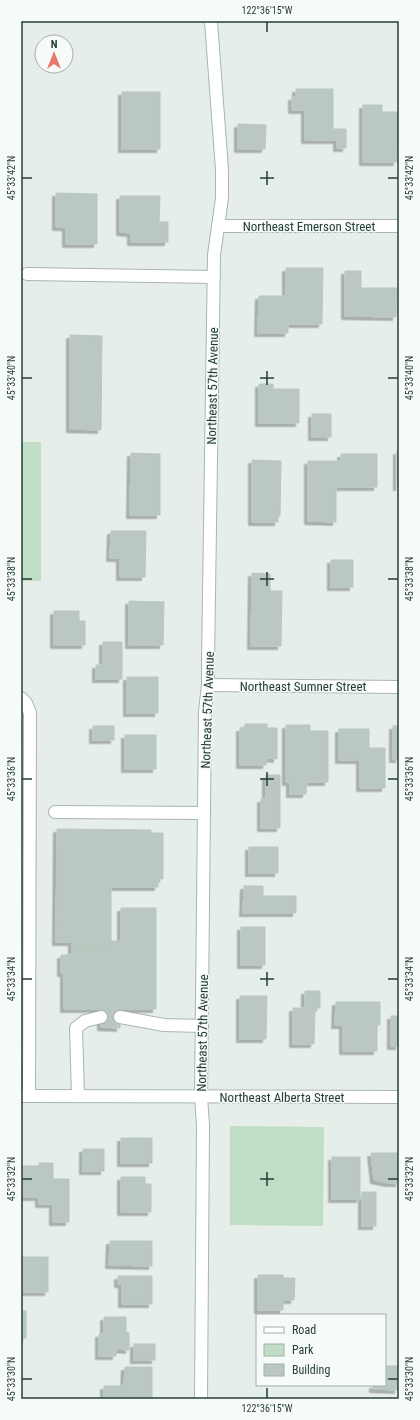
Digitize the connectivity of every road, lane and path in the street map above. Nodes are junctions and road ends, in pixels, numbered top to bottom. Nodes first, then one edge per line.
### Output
1 (212, 21) edge
2 (218, 226) junction
3 (399, 226) edge
4 (27, 274) dead end
5 (214, 277) junction
6 (208, 685) junction
7 (399, 687) edge
8 (21, 698) edge
9 (55, 812) dead end
10 (204, 813) junction
11 (101, 1017) dead end
12 (120, 1017) dead end
13 (202, 1026) junction
14 (25, 1096) edge
15 (78, 1096) junction
16 (201, 1097) junction
17 (399, 1097) edge
18 (201, 1399) edge

1 - 2 street, Northeast 57th Avenue
2 - 3 street, Northeast Emerson Street
2 - 5 street, Northeast 57th Avenue
4 - 5 street
5 - 6 street, Northeast 57th Avenue
6 - 7 street, Northeast Sumner Street
6 - 10 street, Northeast 57th Avenue
8 - 14 street
9 - 10 street
10 - 13 street, Northeast 57th Avenue
11 - 15 street
12 - 13 street
13 - 16 street, Northeast 57th Avenue
14 - 15 street, Northeast Alberta Street
15 - 16 street, Northeast Alberta Street
16 - 17 street, Northeast Alberta Street
16 - 18 street, Northeast 57th Avenue

